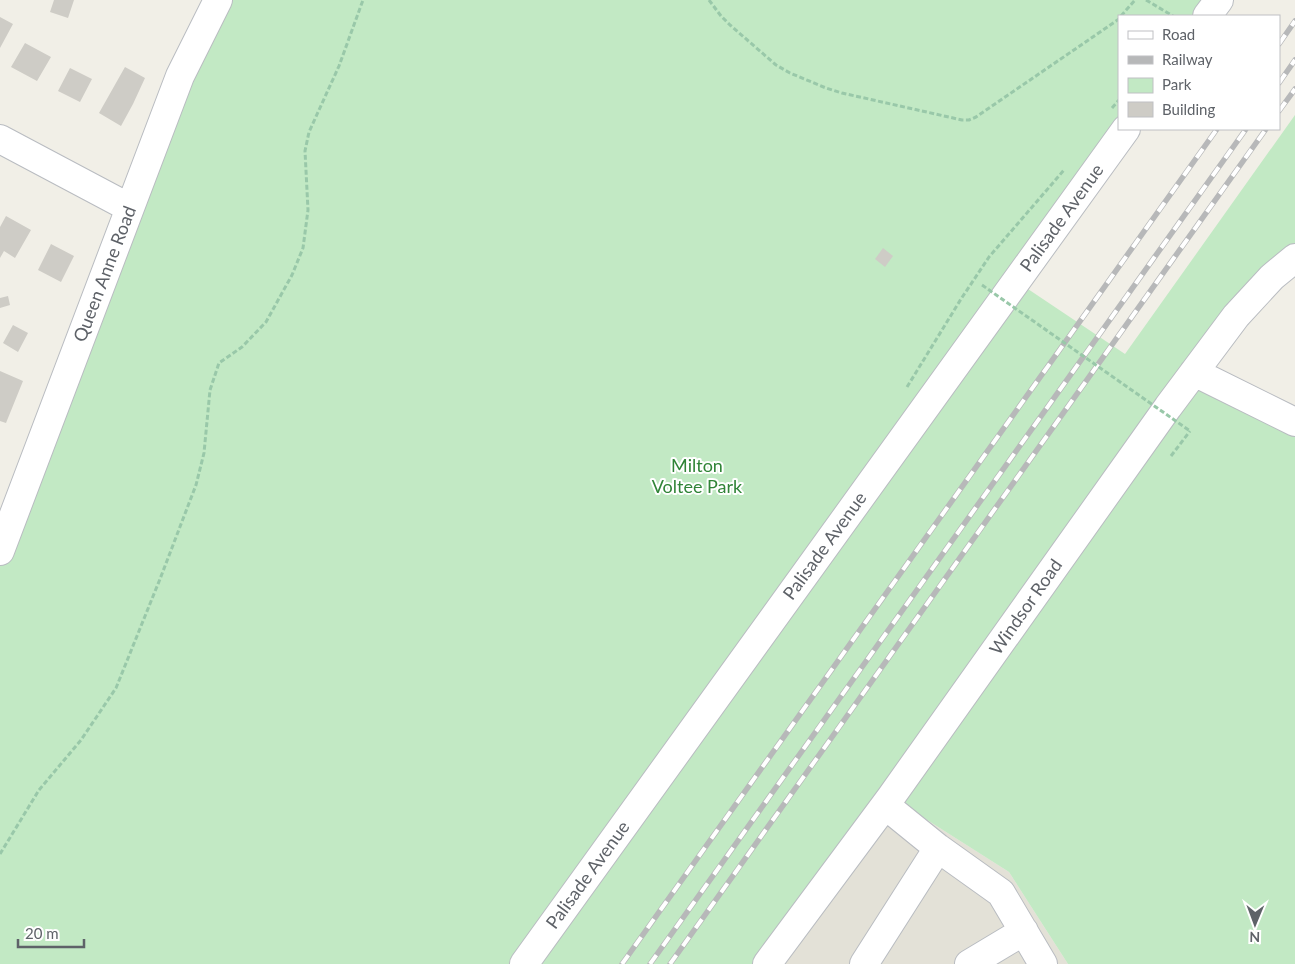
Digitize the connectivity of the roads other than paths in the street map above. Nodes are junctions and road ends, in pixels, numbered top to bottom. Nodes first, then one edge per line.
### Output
1 (218, 0) edge
2 (1218, 0) edge
3 (1208, 15) edge
4 (1125, 130) edge
5 (0, 139) edge
6 (130, 208) junction
7 (1295, 258) edge
8 (1194, 372) junction
9 (1295, 422) edge
10 (10, 490) edge
11 (0, 552) edge
12 (885, 804) junction
13 (938, 848) junction
14 (1024, 931) junction
15 (524, 964) edge
16 (767, 964) edge
17 (864, 964) edge
18 (969, 964) edge
19 (1043, 964) edge

1 - 6 street, Queen Anne Road
2 - 3 street
4 - 15 street, Palisade Avenue
5 - 6 street
6 - 10 street, Queen Anne Road
7 - 8 street, Windsor Road
8 - 9 street
8 - 12 street, Windsor Road
10 - 11 street, Queen Anne Road
12 - 13 street
12 - 16 street, Windsor Road
13 - 14 street
13 - 17 street
14 - 18 street
14 - 19 street

